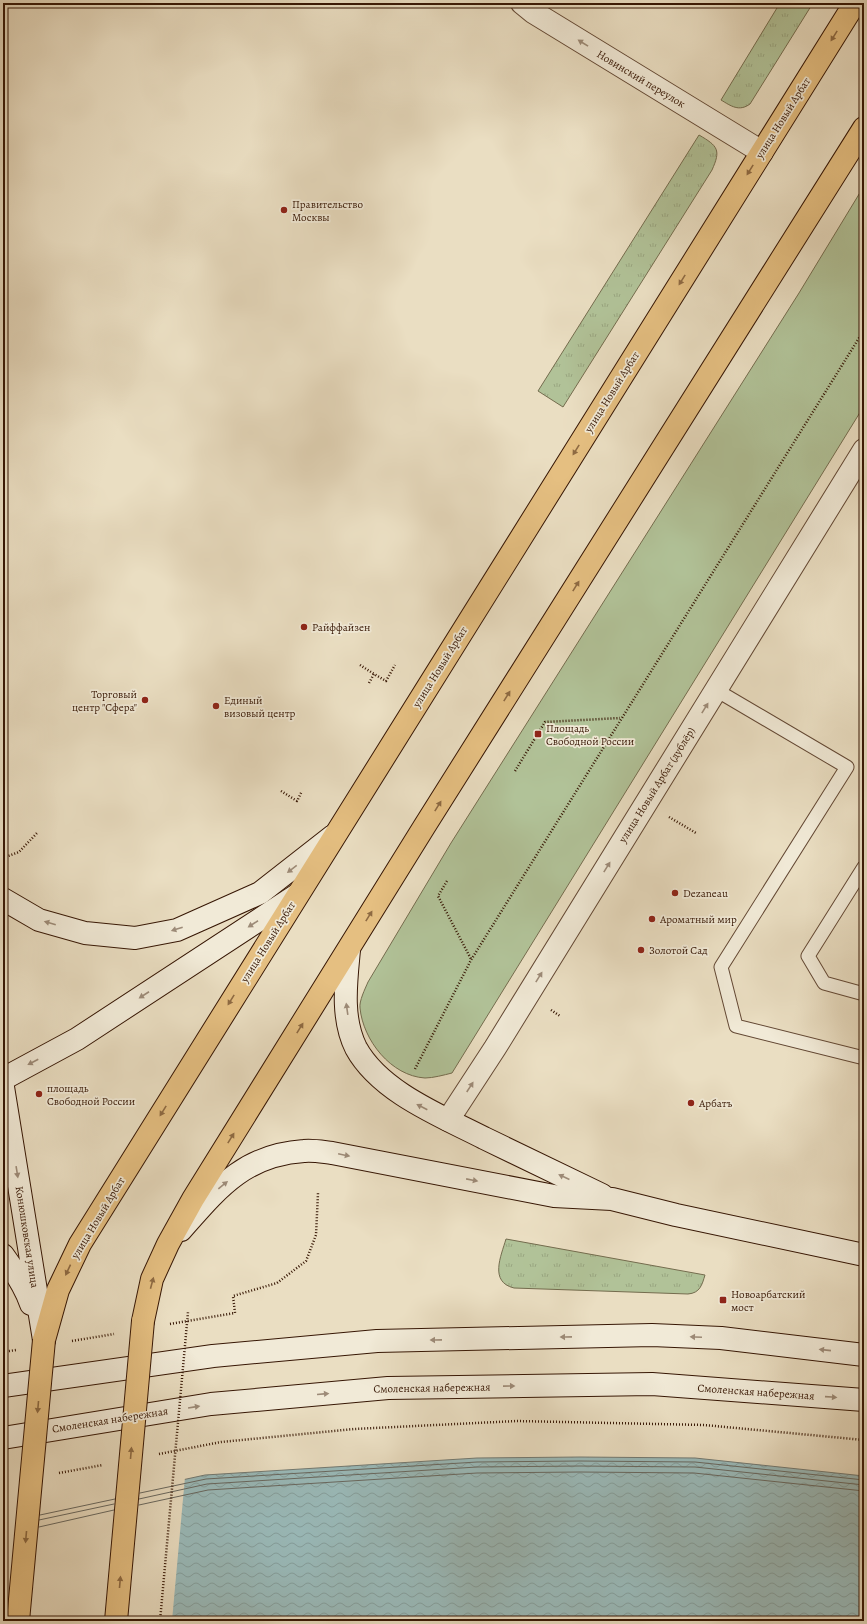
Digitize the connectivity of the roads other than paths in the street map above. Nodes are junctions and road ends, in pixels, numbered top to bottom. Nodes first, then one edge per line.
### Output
1 (522, 3) edge
2 (855, 3) edge
3 (864, 128) edge
4 (762, 152) junction
5 (864, 450) edge
6 (716, 690) junction
7 (334, 836) junction
8 (864, 867) edge
9 (297, 895) junction
10 (3, 899) edge
11 (349, 950) junction
12 (864, 994) edge
13 (864, 1058) edge
14 (3, 1088) edge
15 (448, 1120) junction
16 (612, 1200) junction
17 (168, 1244) junction
18 (3, 1255) edge
19 (864, 1255) edge
20 (44, 1340) junction
21 (864, 1355) edge
22 (3, 1386) edge
23 (864, 1400) edge
24 (3, 1438) edge
25 (18, 1621) edge
26 (116, 1621) edge

4 -> 1 main road, Новинский переулок
2 -> 4 main road, улица Новый Арбат
11 -> 3 main road
4 -> 7 main road, улица Новый Арбат
5 - 6 main road, улица Новый Арбат (дублёр)
6 - 13 lane
15 -> 6 main road, улица Новый Арбат (дублёр)
7 - 9 main road, улица Новый Арбат
7 -> 10 main road
8 - 12 lane
9 -> 14 main road
9 -> 20 main road, улица Новый Арбат
15 -> 11 main road
17 -> 11 main road
14 -> 20 main road, Конюшковская улица
16 -> 15 main road
17 -> 16 main road
16 - 19 main road
26 -> 17 main road, bridge
18 - 20 main road
20 -> 25 main road, улица Новый Арбат, bridge
21 -> 22 main road
24 -> 23 main road, Смоленская набережная

